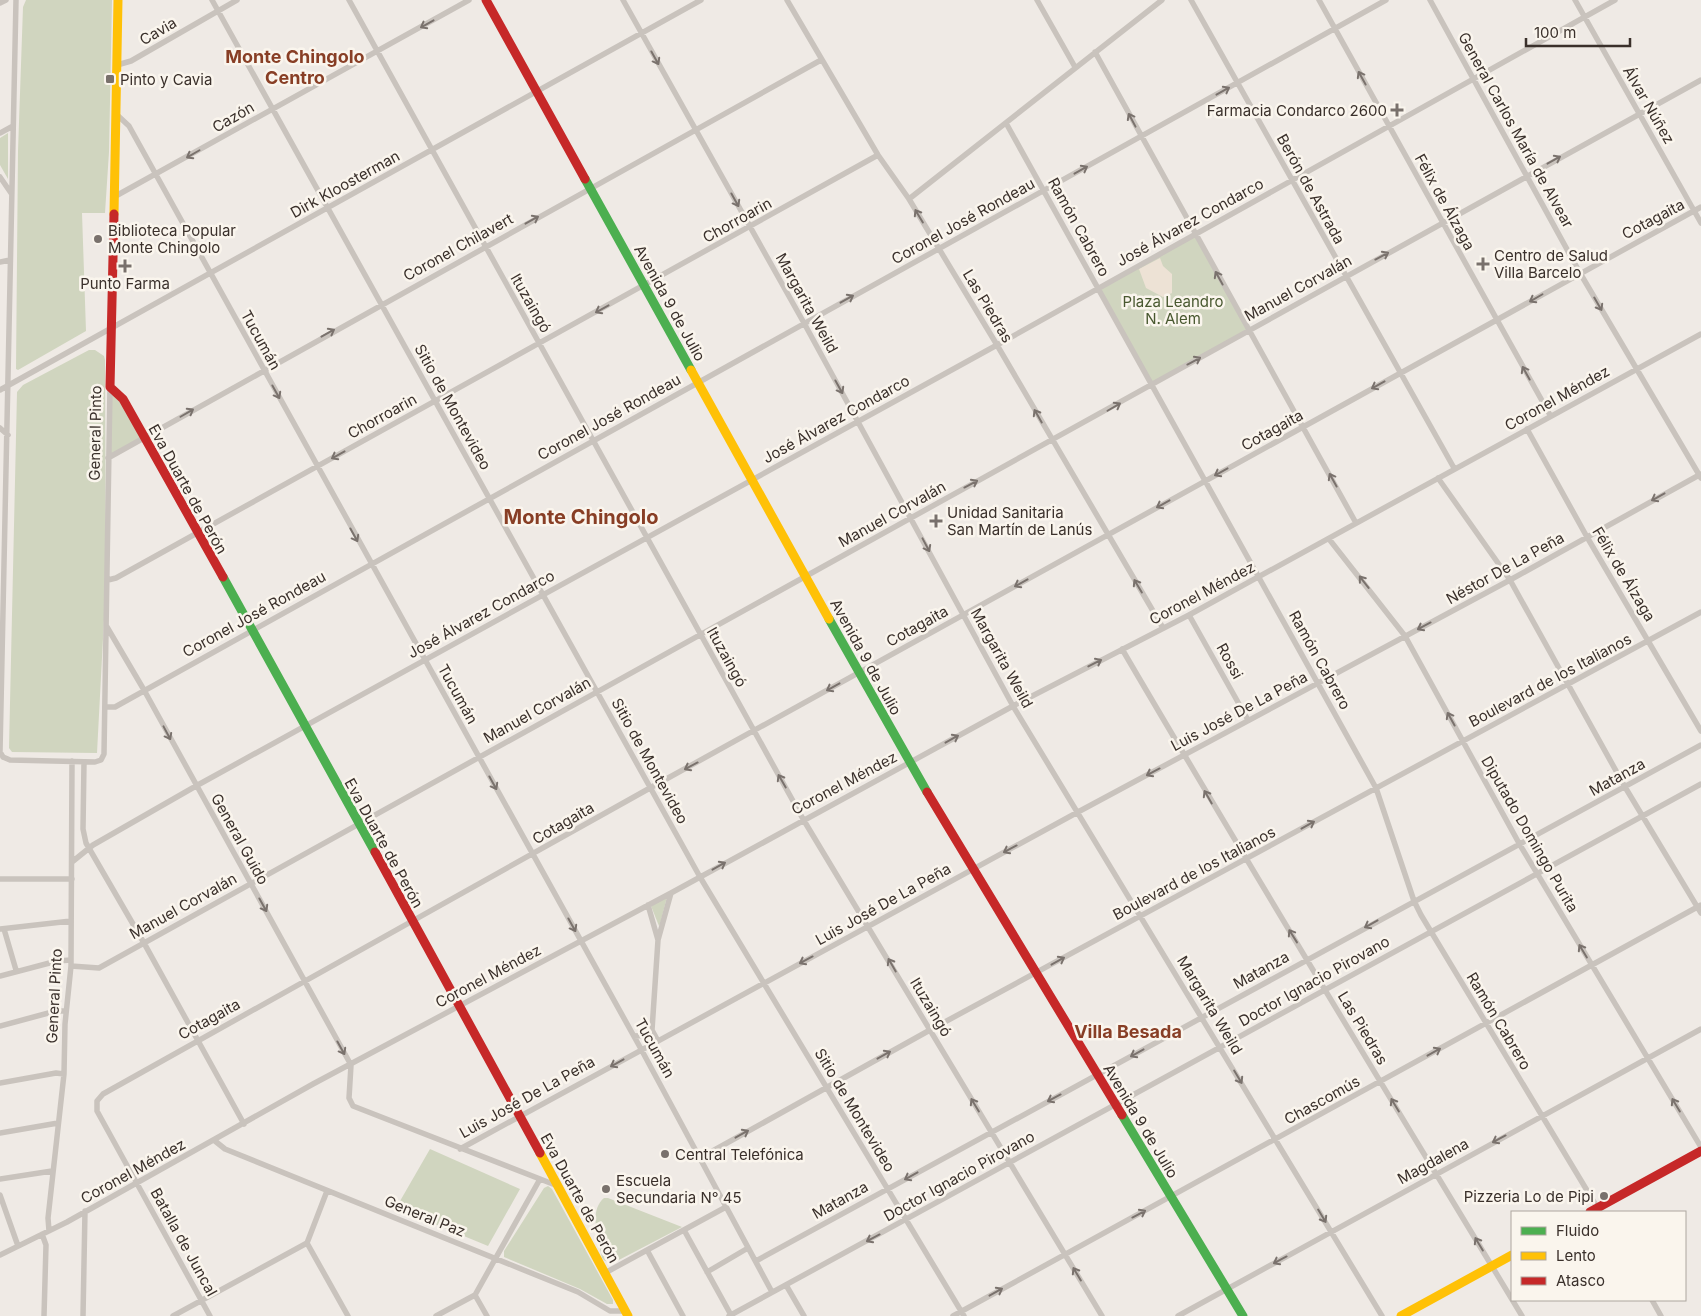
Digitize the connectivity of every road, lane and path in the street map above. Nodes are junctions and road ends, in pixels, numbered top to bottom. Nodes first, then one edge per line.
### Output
1 (16, 0) edge
2 (118, 0) edge
3 (212, 0) edge
4 (237, 0) edge
5 (349, 0) edge
6 (469, 0) edge
7 (486, 0) edge
8 (623, 0) edge
9 (702, 0) edge
10 (787, 0) edge
11 (1037, 0) edge
12 (1162, 0) edge
13 (1191, 0) edge
14 (1319, 0) edge
15 (1386, 0) edge
16 (1430, 0) edge
17 (1575, 0) edge
18 (1615, 0) edge
19 (218, 10) junction
20 (1584, 17) junction
21 (1335, 29) junction
22 (642, 34) junction
23 (378, 51) junction
24 (1095, 52) junction
25 (821, 60) junction
26 (116, 65) junction
27 (1075, 68) junction
28 (1472, 78) junction
29 (1701, 80) edge
30 (1238, 83) junction
31 (537, 92) junction
32 (273, 109) junction
33 (115, 113) junction
34 (1639, 114) junction
35 (1006, 123) junction
36 (13, 126) junction
37 (1389, 126) junction
38 (696, 130) junction
39 (0, 133) edge
40 (1141, 136) junction
41 (432, 150) junction
42 (878, 155) junction
43 (1527, 175) junction
44 (155, 176) junction
45 (0, 177) edge
46 (1292, 179) junction
47 (589, 188) junction
48 (1044, 191) junction
49 (12, 193) junction
50 (114, 197) junction
51 (909, 199) junction
52 (1701, 207) edge
53 (328, 208) junction
54 (1694, 211) junction
55 (1701, 223) edge
56 (1442, 224) junction
57 (750, 227) junction
58 (1195, 234) junction
59 (484, 246) junction
60 (939, 249) junction
61 (10, 260) junction
62 (0, 262) edge
63 (210, 273) junction
64 (1580, 273) junction
65 (1344, 276) junction
66 (645, 285) junction
67 (1098, 287) junction
68 (382, 304) junction
69 (1497, 320) junction
70 (804, 323) junction
71 (111, 328) junction
72 (1248, 330) junction
73 (1701, 334) edge
74 (540, 344) junction
75 (997, 344) junction
76 (263, 369) junction
77 (1637, 369) junction
78 (1400, 373) junction
79 (698, 382) junction
80 (8, 385) junction
81 (1152, 385) junction
82 (110, 387) junction
83 (0, 390) edge
84 (436, 401) junction
85 (1550, 415) junction
86 (857, 420) junction
87 (1303, 427) junction
88 (0, 428) edge
89 (1527, 429) junction
90 (8, 435) junction
91 (144, 437) junction
92 (594, 440) junction
93 (1053, 440) junction
94 (108, 458) junction
95 (317, 467) junction
96 (1454, 468) junction
97 (1700, 476) edge
98 (1438, 478) junction
99 (753, 480) junction
100 (1206, 481) junction
101 (489, 498) junction
102 (3, 516) edge
103 (910, 518) junction
104 (1356, 523) junction
105 (196, 533) junction
106 (1108, 535) junction
107 (646, 537) junction
108 (1587, 537) junction
109 (1329, 539) junction
110 (370, 563) junction
111 (806, 576) junction
112 (1259, 577) junction
113 (108, 580) junction
114 (1510, 580) junction
115 (543, 594) junction
116 (1701, 612) edge
117 (963, 615) junction
118 (1189, 615) junction
119 (107, 627) junction
120 (1163, 628) junction
121 (250, 631) junction
122 (700, 635) junction
123 (1405, 636) junction
124 (2, 640) edge
125 (1649, 640) junction
126 (1122, 649) junction
127 (424, 660) junction
128 (859, 673) junction
129 (1, 679) edge
130 (1319, 682) junction
131 (1567, 685) junction
132 (144, 690) junction
133 (597, 691) junction
134 (1013, 706) junction
135 (105, 707) junction
136 (1248, 720) junction
137 (304, 727) junction
138 (1701, 731) edge
139 (754, 732) junction
140 (1463, 741) junction
141 (1701, 744) edge
142 (1184, 755) junction
143 (478, 756) junction
144 (2, 760) edge
145 (72, 761) junction
146 (84, 762) junction
147 (909, 763) junction
148 (1701, 784) edge
149 (196, 786) junction
150 (1624, 787) junction
151 (650, 788) junction
152 (1376, 788) junction
153 (1078, 812) junction
154 (1642, 816) junction
155 (803, 819) junction
156 (358, 824) junction
157 (1520, 846) junction
158 (89, 849) junction
159 (532, 855) junction
160 (1245, 860) junction
161 (72, 862) junction
162 (973, 869) junction
163 (1537, 873) junction
164 (700, 877) junction
165 (0, 879) edge
166 (72, 879) junction
167 (250, 883) junction
168 (671, 893) junction
169 (1414, 901) junction
170 (648, 905) junction
171 (1699, 906) edge
172 (1701, 913) edge
173 (1141, 915) junction
174 (71, 921) junction
175 (411, 921) junction
176 (869, 926) junction
177 (2, 929) edge
178 (1431, 931) junction
179 (658, 940) junction
180 (581, 941) junction
181 (144, 943) junction
182 (1307, 959) junction
183 (71, 963) junction
184 (1592, 966) junction
185 (16, 970) junction
186 (1036, 974) junction
187 (0, 976) edge
188 (305, 981) junction
189 (763, 983) junction
190 (1325, 989) junction
191 (460, 1006) junction
192 (66, 1011) junction
193 (1202, 1016) junction
194 (1485, 1023) junction
195 (0, 1026) edge
196 (1701, 1028) edge
197 (930, 1030) junction
198 (653, 1035) junction
199 (634, 1036) junction
200 (198, 1040) junction
201 (658, 1041) junction
202 (1220, 1047) junction
203 (642, 1049) junction
204 (1648, 1058) junction
205 (351, 1065) junction
206 (64, 1074) junction
207 (1097, 1075) junction
208 (1381, 1082) junction
209 (0, 1083) edge
210 (827, 1088) junction
211 (97, 1101) joint
212 (1115, 1105) junction
213 (519, 1116) junction
214 (1542, 1116) junction
215 (58, 1123) junction
216 (244, 1124) junction
217 (990, 1131) junction
218 (0, 1133) edge
219 (1276, 1140) junction
220 (215, 1141) junction
221 (460, 1148) junction
222 (1701, 1148) edge
223 (1701, 1151) edge
224 (700, 1158) junction
225 (1010, 1163) junction
226 (52, 1170) junction
227 (1436, 1173) junction
228 (0, 1178) edge
229 (540, 1179) junction
230 (137, 1182) junction
231 (558, 1186) junction
232 (888, 1189) junction
233 (327, 1191) junction
234 (0, 1195) edge
235 (1171, 1197) junction
236 (726, 1207) junction
237 (1596, 1211) edge
238 (85, 1212) junction
239 (907, 1220) junction
240 (684, 1230) junction
241 (49, 1231) junction
242 (1332, 1232) junction
243 (42, 1234) junction
244 (307, 1243) junction
245 (18, 1246) junction
246 (748, 1248) junction
247 (647, 1250) junction
248 (1065, 1254) junction
249 (0, 1255) edge
250 (1511, 1255) edge
251 (495, 1258) junction
252 (756, 1262) junction
253 (1492, 1266) junction
254 (707, 1272) junction
255 (605, 1273) junction
256 (786, 1285) junction
257 (1226, 1289) junction
258 (772, 1292) junction
259 (475, 1295) junction
260 (1511, 1298) edge
261 (202, 1300) junction
262 (1513, 1301) edge
263 (1653, 1301) edge
264 (627, 1313) edge
265 (962, 1314) edge
266 (44, 1316) edge
267 (82, 1316) edge
268 (173, 1316) edge
269 (210, 1316) edge
270 (348, 1316) edge
271 (436, 1316) edge
272 (487, 1316) edge
273 (682, 1316) edge
274 (730, 1316) edge
275 (804, 1316) edge
276 (953, 1316) edge
277 (1102, 1316) edge
278 (1178, 1316) edge
279 (1243, 1316) edge
280 (1382, 1316) edge
281 (1401, 1316) edge
282 (1522, 1316) edge
283 (1661, 1316) edge

1 - 36 street
2 - 26 main road, General Pinto
3 - 19 street, Sitio de Montevideo
4 - 19 street, Cavia
5 - 23 street, Ituzaingó
6 -> 23 street, Cazón
7 - 31 main road, Avenida 9 de Julio
8 - 22 street, Margarita Weild
9 - 22 street, Dirk Kloosterman
10 - 25 street, Las Piedras
11 - 27 street
12 - 24 street
13 - 30 street, Berón de Astrada
14 - 21 street, Félix de Álzaga
15 - 21 street, Coronel José Rondeau
16 - 28 street, General Carlos María de Alvear
17 - 20 street, Álvar Núñez
18 - 20 street, José Álvarez Condarco
19 - 26 street, Cavia
19 - 32 street, Sitio de Montevideo
20 - 28 street, José Álvarez Condarco
20 - 34 street, Álvar Núñez
21 - 30 street, Coronel José Rondeau
37 -> 21 street, Félix de Álzaga
22 - 31 street, Dirk Kloosterman
22 -> 38 street, Margarita Weild
23 - 32 street, Cazón
23 - 41 street, Ituzaingó
24 - 27 street
40 -> 24 street
25 - 38 street, Coronel Chilavert
25 - 42 street, Las Piedras
26 - 33 main road, General Pinto
27 - 35 street
28 - 37 street, José Álvarez Condarco
28 - 43 street, General Carlos María de Alvear
29 - 34 street, Manuel Corvalán
40 -> 30 street, Coronel José Rondeau
30 - 46 street, Berón de Astrada
31 - 41 street, Dirk Kloosterman
31 - 47 main road, Avenida 9 de Julio
32 -> 44 street, Cazón
32 - 53 street, Sitio de Montevideo
33 - 44 street, Tucumán
33 - 50 main road, General Pinto
43 -> 34 street, Manuel Corvalán
34 - 54 street, Álvar Núñez
35 - 48 street, Ramón Cabrero
35 - 51 street
36 - 39 street
36 - 49 street
37 - 46 street, José Álvarez Condarco
37 - 56 street, Félix de Álzaga
38 - 47 street, Coronel Chilavert
38 -> 57 street, Margarita Weild
48 -> 40 street, Coronel José Rondeau
40 - 58 street
41 - 53 street, Dirk Kloosterman
41 - 59 street, Ituzaingó
42 - 51 street, Las Piedras
42 - 57 street, Chorroarin
43 - 56 street, Manuel Corvalán
43 - 64 street, General Carlos María de Alvear
44 - 50 street, Cazón
44 - 63 street, Tucumán
45 - 49 street
46 - 58 street, José Álvarez Condarco
46 - 65 street, Berón de Astrada
59 -> 47 street, Coronel Chilavert
47 - 66 main road, Avenida 9 de Julio
48 - 60 street, Coronel José Rondeau
48 - 67 street, Ramón Cabrero
49 - 61 street
50 - 71 main road, General Pinto
60 -> 51 street, Las Piedras
52 - 54 street, Cotagaita
53 - 63 street, Dirk Kloosterman
53 - 68 street, Sitio de Montevideo
54 - 55 street, Álvar Núñez
54 - 64 street, Cotagaita
65 -> 56 street, Manuel Corvalán
56 - 69 street, Félix de Álzaga
57 - 66 street, Chorroarin
57 - 70 street, Margarita Weild
58 - 67 street, José Álvarez Condarco
72 -> 58 street
59 - 68 street, Coronel Chilavert
59 - 74 street, Ituzaingó
70 -> 60 street, Coronel José Rondeau
60 - 75 street, Las Piedras
61 - 62 street
61 - 80 street
63 - 71 street, Dirk Kloosterman
63 - 76 street, Tucumán
64 -> 69 street, Cotagaita
64 -> 77 street, General Carlos María de Alvear
65 - 72 street, Manuel Corvalán
65 - 78 street, Berón de Astrada
66 -> 74 street, Chorroarin
66 - 79 main road, Avenida 9 de Julio
67 - 75 street, José Álvarez Condarco
67 - 81 street, Ramón Cabrero
76 -> 68 street, Coronel Chilavert
68 - 84 street, Sitio de Montevideo
69 - 78 street, Cotagaita
85 -> 69 street, Félix de Álzaga
70 - 79 street, Coronel José Rondeau
70 -> 86 street, Margarita Weild
71 - 80 street, Dirk Kloosterman
71 - 82 main road, General Pinto
81 -> 72 street, Manuel Corvalán
72 - 87 street
73 - 77 street, Coronel Méndez
74 - 84 street, Chorroarin
74 - 92 street, Ituzaingó
75 - 86 street, José Álvarez Condarco
93 -> 75 street, Las Piedras
91 -> 76 street, Coronel Chilavert
76 -> 95 street, Tucumán
77 - 85 street, Coronel Méndez
77 - 97 street, General Carlos María de Alvear
78 -> 87 street, Cotagaita
78 - 96 street, Berón de Astrada
79 - 92 street, Coronel José Rondeau
79 - 99 main road, Avenida 9 de Julio
80 - 83 street, Dirk Kloosterman
80 - 90 street
93 -> 81 street, Manuel Corvalán
81 - 100 street, Ramón Cabrero
82 - 91 main road, Eva Duarte de Perón
82 - 94 street, General Pinto
84 -> 95 street, Chorroarin
84 - 101 street, Sitio de Montevideo
85 - 89 street, Coronel Méndez
86 - 99 street, José Álvarez Condarco
86 - 103 street, Margarita Weild
87 -> 100 street, Cotagaita
104 -> 87 street
88 - 90 street
89 - 96 street, Coronel Méndez
89 - 108 street, Félix de Álzaga
90 - 102 street
91 - 94 street, Coronel Chilavert
91 - 105 main road, Eva Duarte de Perón
92 - 101 street, Coronel José Rondeau
92 - 107 street, Ituzaingó
103 -> 93 street, Manuel Corvalán
93 - 106 street, Las Piedras
94 - 113 street, General Pinto
95 - 105 street, Chorroarin
95 -> 110 street, Tucumán
96 - 98 street, Coronel Méndez
97 -> 108 street, Néstor De La Peña
98 - 104 street, Coronel Méndez
98 - 114 street
99 - 107 street, José Álvarez Condarco
99 - 111 main road, Avenida 9 de Julio
100 -> 106 street, Cotagaita
100 - 112 street, Ramón Cabrero
101 - 110 street, Coronel José Rondeau
101 - 115 street, Sitio de Montevideo
102 - 124 street
103 - 111 street, Manuel Corvalán
103 -> 117 street, Margarita Weild
104 - 109 street, Coronel Méndez
105 - 113 street, Chorroarin
105 - 121 main road, Eva Duarte de Perón
106 -> 117 street, Cotagaita
120 -> 106 street, Las Piedras
107 - 115 street, José Álvarez Condarco
107 - 122 street, Ituzaingó
108 - 114 street, Néstor De La Peña
108 - 125 street, Félix de Álzaga
109 - 112 street, Coronel Méndez
123 -> 109 street, Diputado Domingo Purita
110 - 121 street, Coronel José Rondeau
110 - 127 street, Tucumán
111 - 122 street, Manuel Corvalán
111 - 128 main road, Avenida 9 de Julio
112 - 118 street, Coronel Méndez
112 - 130 street, Ramón Cabrero
113 - 119 street, General Pinto
114 -> 123 street, Néstor De La Peña
114 - 131 street
115 - 127 street, José Álvarez Condarco
115 - 133 street, Sitio de Montevideo
116 - 125 street, Boulevard de los Italianos
117 - 128 street, Cotagaita
117 - 134 street, Margarita Weild
118 - 120 street, Coronel Méndez
118 - 136 street, Rossi
119 - 132 street, General Guido
119 - 135 street, General Pinto
120 - 126 street, Coronel Méndez
121 - 132 street, Coronel José Rondeau
121 - 137 main road, Eva Duarte de Perón
122 - 133 street, Manuel Corvalán
122 - 139 street, Ituzaingó
123 - 130 street, Néstor De La Peña
140 -> 123 street, Diputado Domingo Purita
124 - 129 street
125 - 131 street, Boulevard de los Italianos
125 - 138 street, Félix de Álzaga
134 -> 126 street, Coronel Méndez
126 - 142 street, Las Piedras
127 - 137 street, José Álvarez Condarco
127 - 143 street, Tucumán
128 -> 139 street, Cotagaita
128 - 147 main road, Avenida 9 de Julio
129 - 144 street
130 - 136 street, Luis José De La Peña
130 - 152 street, Ramón Cabrero
131 - 140 street, Boulevard de los Italianos
131 - 150 street
132 - 135 street, Coronel José Rondeau
132 -> 149 street, General Guido
133 - 143 street, Manuel Corvalán
133 - 151 street, Sitio de Montevideo
147 -> 134 street, Coronel Méndez
134 - 153 street, Margarita Weild
135 - 146 street, General Pinto
136 - 142 street, Luis José De La Peña
137 - 149 street, José Álvarez Condarco
137 - 156 main road, Eva Duarte de Perón
139 -> 151 street, Cotagaita
155 -> 139 street, Ituzaingó
140 - 152 street, Boulevard de los Italianos
140 - 157 street, Diputado Domingo Purita
141 - 150 street, Matanza
142 -> 153 street, Luis José De La Peña
160 -> 142 street, Las Piedras
143 - 156 street, Manuel Corvalán
143 -> 159 street, Tucumán
144 - 145 street
145 - 146 street
145 - 161 street, General Pinto
146 - 158 street
147 - 155 street, Coronel Méndez
147 - 162 main road, Avenida 9 de Julio
148 - 154 street, Doctor Ignacio Pirovano
149 - 158 street, José Álvarez Condarco
149 - 167 street, General Guido
150 - 154 street
150 - 157 street, Matanza
151 - 159 street, Cotagaita
151 - 164 street, Sitio de Montevideo
160 -> 152 street, Boulevard de los Italianos
152 - 169 street, Ramón Cabrero
153 -> 162 street, Luis José De La Peña
153 - 173 street, Margarita Weild
154 - 163 street, Doctor Ignacio Pirovano
154 - 171 street
164 -> 155 street, Coronel Méndez
155 - 176 street, Ituzaingó
156 - 167 street, Manuel Corvalán
156 - 175 main road, Eva Duarte de Perón
157 - 163 street, Diputado Domingo Purita
157 - 169 street, Matanza
158 - 161 street, José Álvarez Condarco
158 - 181 street
159 - 175 street, Cotagaita
159 -> 180 street, Tucumán
160 - 173 street, Boulevard de los Italianos
182 -> 160 street, Las Piedras
161 - 166 street, General Pinto
162 - 176 street, Luis José De La Peña
162 - 186 main road, Avenida 9 de Julio
163 - 178 street, Doctor Ignacio Pirovano
184 -> 163 street, Diputado Domingo Purita
164 - 168 street, Coronel Méndez
164 - 189 street, Sitio de Montevideo
165 - 166 street
166 - 174 street, General Pinto
167 - 181 street, Manuel Corvalán
167 -> 188 street, General Guido
168 - 170 street, Coronel Méndez
168 - 179 street
169 - 178 street, Ramón Cabrero
169 -> 182 street, Matanza
170 - 179 street
170 - 180 street, Coronel Méndez
171 - 172 street
171 - 184 street, Chascomús
186 -> 173 street, Boulevard de los Italianos
173 - 193 street, Margarita Weild
174 - 177 street
174 - 183 street, General Pinto
175 - 188 street, Cotagaita
175 - 191 main road, Eva Duarte de Perón
176 -> 189 street, Luis José De La Peña
197 -> 176 street, Ituzaingó
177 - 185 street
178 - 190 street, Doctor Ignacio Pirovano
178 - 194 street, Ramón Cabrero
179 - 198 street
180 - 191 street, Coronel Méndez
180 - 199 street, Tucumán
181 - 183 street, Manuel Corvalán
181 - 200 street
182 - 190 street, Las Piedras
182 - 193 street, Matanza
183 - 185 street
183 - 192 street, General Pinto
184 - 194 street, Chascomús
184 - 204 street, Diputado Domingo Purita
185 - 187 street
186 - 197 street, Boulevard de los Italianos
186 - 207 main road, Avenida 9 de Julio
188 - 200 street, Cotagaita
188 -> 205 street, General Guido
189 - 201 street, Luis José De La Peña
189 - 210 street, Sitio de Montevideo
190 - 202 street, Doctor Ignacio Pirovano
190 - 208 street, Las Piedras
191 - 205 street, Coronel Méndez
191 - 213 main road, Eva Duarte de Perón
192 - 195 street
192 - 206 street, General Pinto
193 - 202 street, Margarita Weild
193 -> 207 street, Matanza
208 -> 194 street, Chascomús
194 - 214 street, Ramón Cabrero
196 - 204 street, Magdalena
210 -> 197 street, Boulevard de los Italianos
217 -> 197 street, Ituzaingó
198 - 199 street
198 - 201 street
199 - 203 street, Tucumán
200 - 211 street, Cotagaita
200 - 216 street
201 - 203 street, Luis José De La Peña
202 - 212 street, Doctor Ignacio Pirovano
202 -> 219 street, Margarita Weild
203 -> 213 street, Luis José De La Peña
203 - 224 street, Tucumán
204 - 214 street, Magdalena
222 -> 204 street, Diputado Domingo Purita
205 - 216 street, Coronel Méndez
205 - 221 street
206 - 209 street
206 - 215 street, General Pinto
207 - 212 main road, Avenida 9 de Julio
207 -> 217 street, Matanza
208 - 219 street, Chascomús
227 -> 208 street, Las Piedras
224 -> 210 street, Boulevard de los Italianos
210 - 232 street, Sitio de Montevideo
211 - 230 street, Batalla de Juncal
212 - 225 street, Doctor Ignacio Pirovano
212 - 235 main road, Avenida 9 de Julio
213 - 221 street, Luis José De La Peña
213 - 231 main road, Eva Duarte de Perón
214 -> 227 street, Magdalena
214 - 237 street, Ramón Cabrero
215 - 218 street
215 - 226 street, General Pinto
216 - 220 street, Coronel Méndez
217 - 225 street, Ituzaingó
217 -> 232 street, Matanza
219 - 235 street, Chascomús
219 -> 242 street, Margarita Weild
220 - 230 street, Coronel Méndez
220 - 233 street, General Paz
221 - 229 street
223 - 237 main road
224 - 236 street, Tucumán
225 - 239 street, Doctor Ignacio Pirovano
225 - 248 street, Ituzaingó
226 - 228 street
226 - 241 street, General Pinto
227 - 242 street, Magdalena
253 -> 227 street, Las Piedras
229 - 231 street
229 - 251 street
230 - 238 street, Coronel Méndez
230 - 261 street, Batalla de Juncal
231 - 255 main road, Eva Duarte de Perón
232 - 239 street, Sitio de Montevideo
232 - 252 street, Matanza
233 - 244 street
233 - 251 street, General Paz
234 - 245 street
248 -> 235 street, Chascomús
235 - 257 main road, Avenida 9 de Julio
236 - 240 street
236 - 246 street, Tucumán
238 - 241 street, Coronel Méndez
238 - 267 street
239 -> 256 street, Doctor Ignacio Pirovano
239 - 265 street, Sitio de Montevideo
240 - 247 street
240 - 254 street
241 - 243 street, Coronel Méndez
242 -> 257 street, Magdalena
242 - 280 street, Margarita Weild
243 - 245 street, Coronel Méndez
243 - 266 street
244 - 261 street
244 - 270 street
245 - 249 street, Coronel Méndez
246 - 252 street, Tucumán
246 - 254 street
247 - 255 street
247 - 273 street
265 -> 248 street, Chascomús
277 -> 248 street, Ituzaingó
250 - 253 main road
251 - 259 street
251 - 264 street, General Paz
252 - 258 street, Tucumán
253 - 260 street, Las Piedras
253 - 281 main road
254 - 274 street
255 - 264 main road, Eva Duarte de Perón
256 - 258 street, Doctor Ignacio Pirovano
256 - 275 street
257 - 278 street, Magdalena
257 - 279 main road, Avenida 9 de Julio
258 - 274 street, Doctor Ignacio Pirovano
259 - 271 street
259 - 272 street
261 - 268 street
261 - 269 street, Batalla de Juncal
262 - 282 street, Las Piedras
263 - 283 street
265 - 276 street, Chascomús

